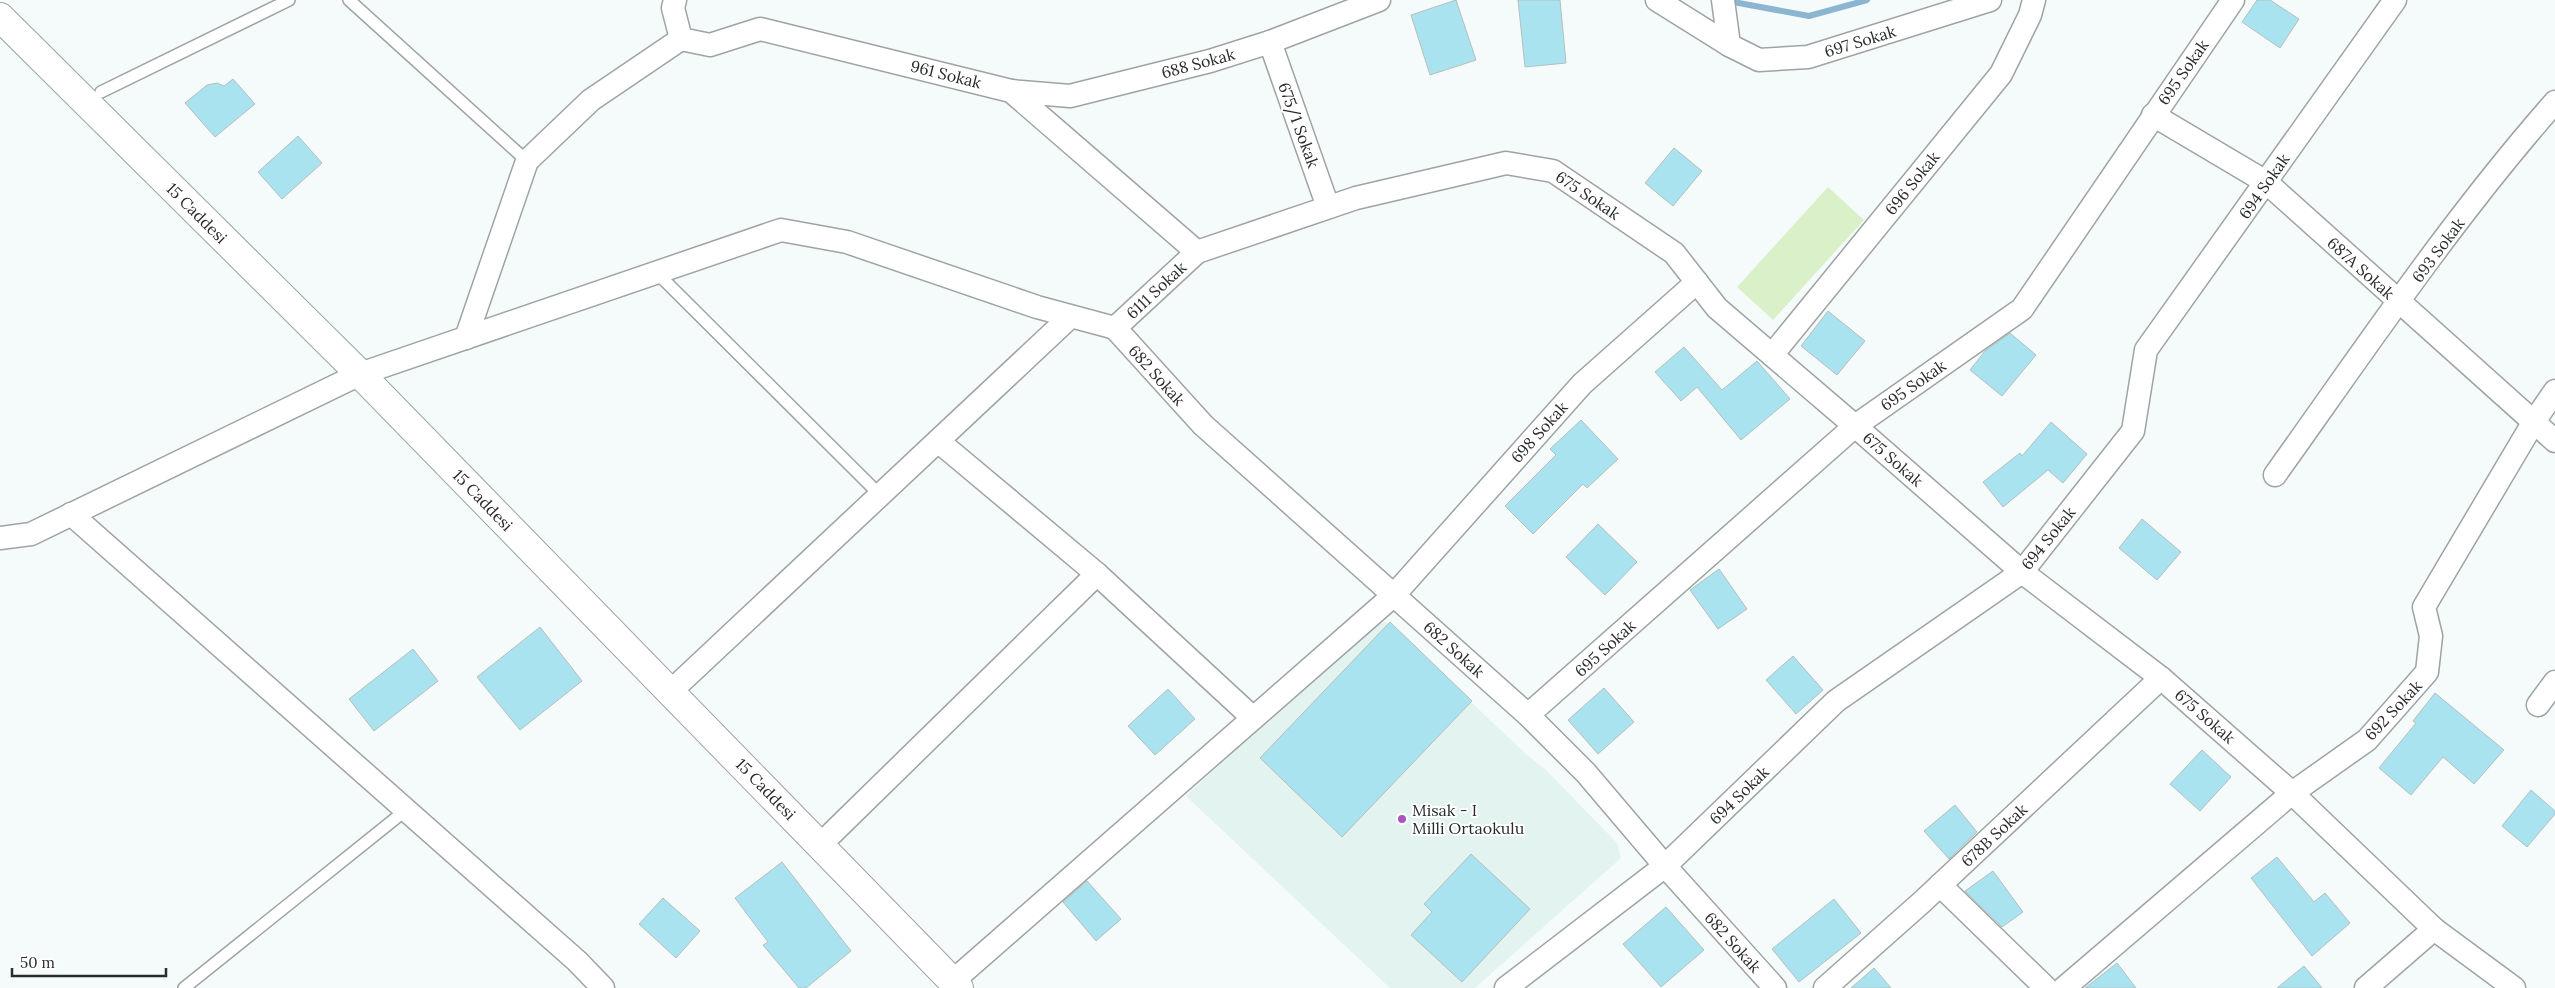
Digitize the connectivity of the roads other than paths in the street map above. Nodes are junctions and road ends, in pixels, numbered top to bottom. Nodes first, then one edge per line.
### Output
1 (289, 0) edge
2 (349, 0) edge
3 (675, 0) edge
4 (1379, 0) edge
5 (1657, 0) edge
6 (1990, 0) edge
7 (2034, 0) edge
8 (2233, 0) edge
9 (2394, 0) edge
10 (1724, 7) edge
11 (0, 17) edge
12 (681, 39) junction
13 (1270, 42) junction
14 (1729, 45) junction
15 (1011, 91) junction
16 (100, 92) dead end
17 (2555, 102) edge
18 (2153, 114) junction
19 (527, 161) junction
20 (2266, 182) junction
21 (1328, 207) junction
22 (1197, 252) junction
23 (657, 273) junction
24 (1696, 282) junction
25 (2399, 302) junction
26 (1070, 317) junction
27 (1115, 328) junction
28 (466, 338) junction
29 (1772, 355) junction
30 (360, 374) junction
31 (2555, 390) edge
32 (2533, 422) junction
33 (1855, 426) junction
34 (938, 440) junction
35 (2555, 441) edge
36 (2275, 475) dead end
37 (880, 495) junction
38 (71, 514) junction
39 (0, 538) edge
40 (2022, 572) junction
41 (1097, 574) junction
42 (1394, 595) junction
43 (2161, 678) junction
44 (2555, 682) edge
45 (670, 692) junction
46 (2538, 705) dead end
47 (1528, 715) junction
48 (1253, 718) junction
49 (2292, 793) junction
50 (406, 810) junction
51 (820, 845) junction
52 (1665, 866) junction
53 (1940, 885) junction
54 (2434, 928) junction
55 (952, 986) edge
56 (184, 988) edge
57 (603, 988) edge
58 (1506, 988) edge
59 (1775, 988) edge
60 (1826, 988) edge
61 (2046, 988) edge
62 (2064, 988) edge
63 (2366, 988) edge
64 (2514, 988) edge

1 - 16 lane
2 - 19 lane
3 - 12 street
4 - 13 street, 688 Sokak
5 - 14 street
6 - 14 street, 697 Sokak
7 - 29 street, 696 Sokak
8 - 18 street, 695 Sokak
9 - 20 street, 694 Sokak
10 - 14 street
11 - 30 street, 15 Caddesi
12 - 15 street, 961 Sokak
12 - 19 street
13 - 15 street, 688 Sokak
13 - 21 street, 675/1 Sokak
15 - 22 street, 961 Sokak
17 - 25 street, 693 Sokak
18 - 20 street, 687A Sokak
18 - 33 street, 695 Sokak
19 - 28 street
20 - 25 street, 687A Sokak
20 - 40 street, 694 Sokak
21 - 22 street, 675 Sokak
21 - 24 street, 675 Sokak
22 - 27 street, 6111 Sokak
23 - 26 street
23 - 28 street
23 - 37 lane
24 - 29 street, 675 Sokak
24 - 42 street, 698 Sokak
25 - 32 street, 687A Sokak
25 - 36 street, 693 Sokak
26 - 27 street
26 - 34 street
27 - 42 street, 682 Sokak
28 - 30 street
29 - 33 street, 675 Sokak
30 - 38 street
30 - 45 street, 15 Caddesi
31 - 32 street, 692 Sokak
32 - 35 street, 687A Sokak
32 - 49 street, 692 Sokak
33 - 40 street, 675 Sokak
33 - 47 street, 695 Sokak
34 - 37 street
34 - 41 street
37 - 45 street
38 - 39 street
38 - 50 street
40 - 43 street, 675 Sokak
40 - 52 street, 694 Sokak
41 - 48 street
41 - 51 street
42 - 47 street, 682 Sokak
42 - 48 street, 698 Sokak
43 - 49 street, 675 Sokak
43 - 53 street, 678B Sokak
44 - 46 street
45 - 51 street, 15 Caddesi
47 - 52 street, 682 Sokak
48 - 55 street, 698 Sokak
49 - 54 street, 675 Sokak
49 - 62 street, 692 Sokak
50 - 56 lane
50 - 57 street
51 - 55 street, 15 Caddesi
52 - 58 street, 694 Sokak
52 - 59 street, 682 Sokak
53 - 60 street, 678B Sokak
53 - 61 street
54 - 63 street
54 - 64 street, 675 Sokak

